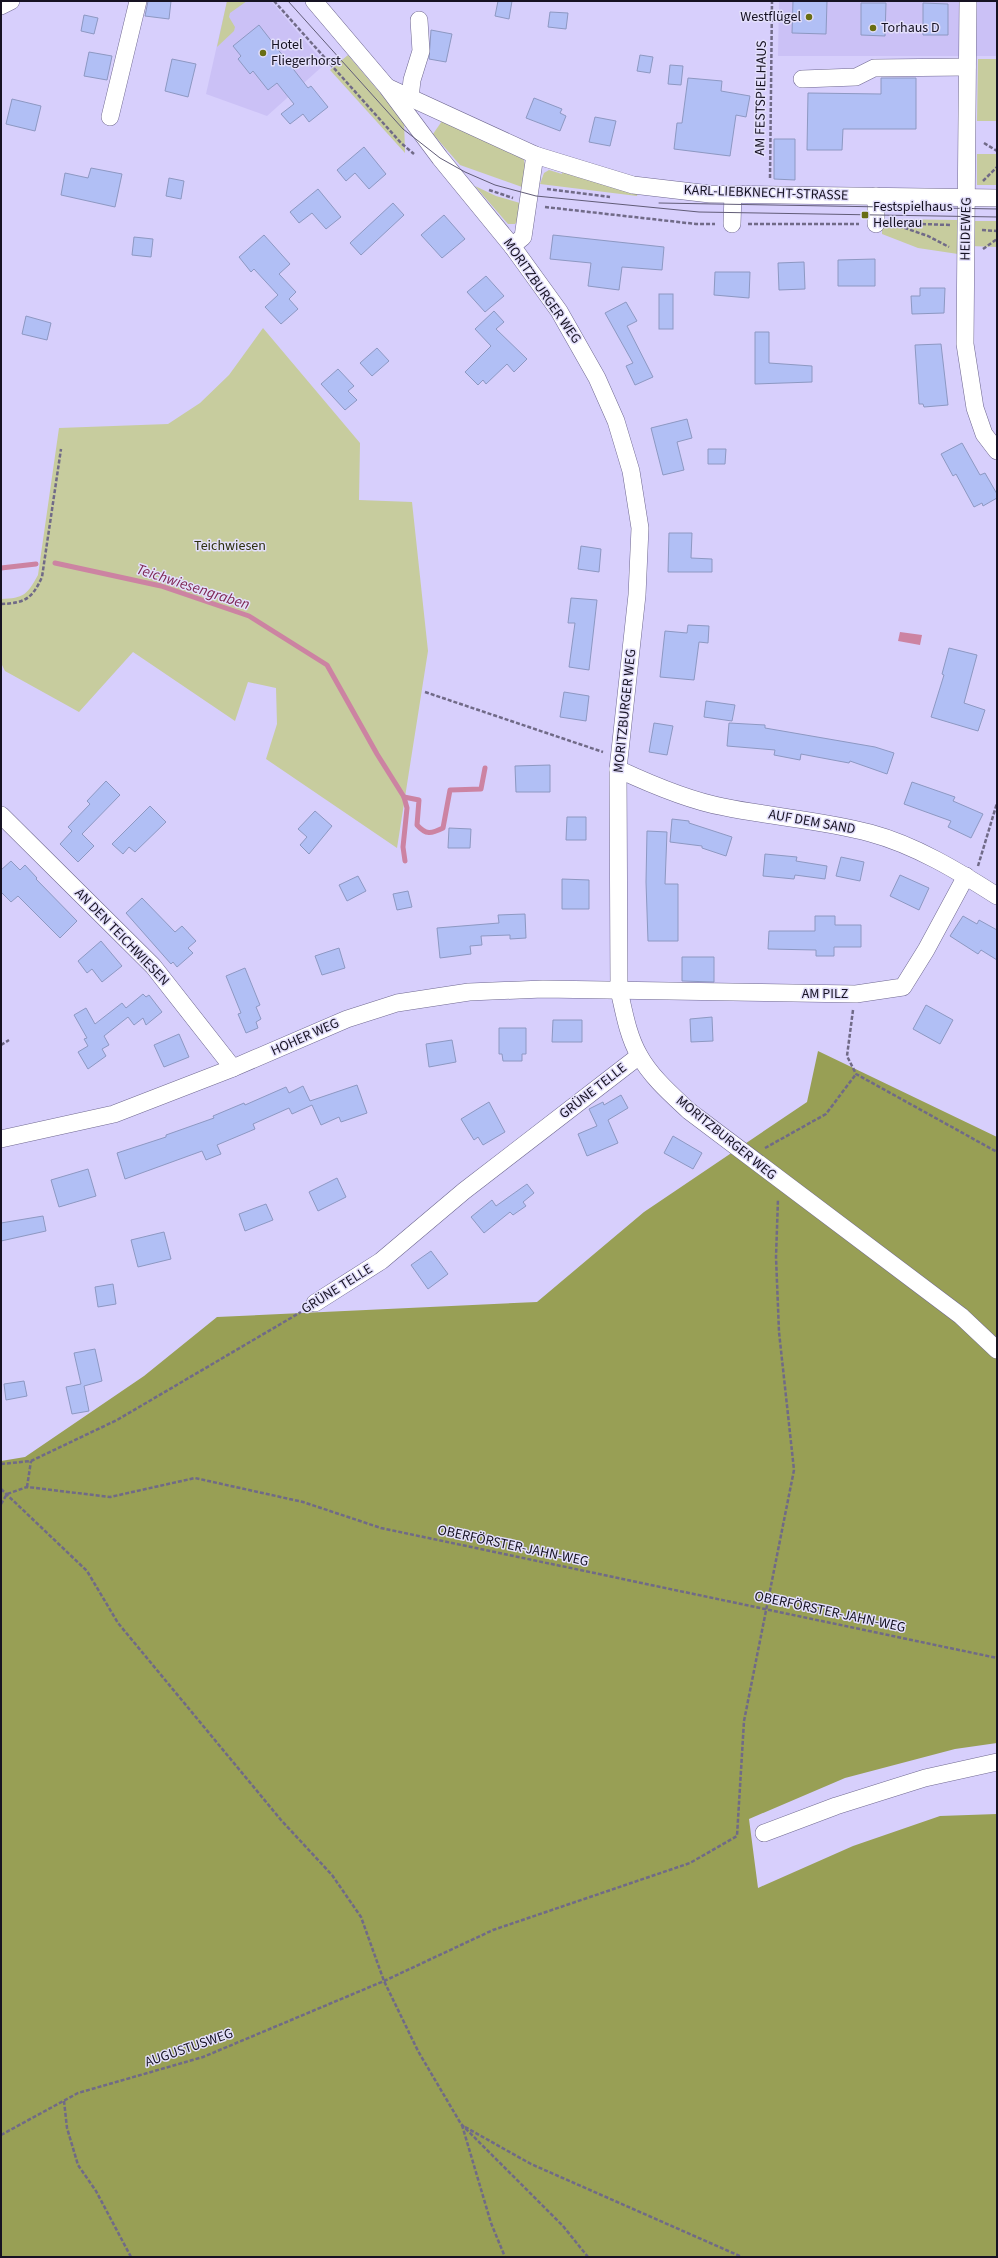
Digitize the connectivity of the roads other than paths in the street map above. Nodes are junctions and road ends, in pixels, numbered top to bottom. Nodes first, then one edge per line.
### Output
1 (11, 1) edge
2 (138, 1) edge
3 (315, 1) edge
4 (968, 1) edge
5 (1, 6) edge
6 (419, 20) dead end
7 (967, 68) junction
8 (802, 79) dead end
9 (387, 87) junction
10 (410, 98) junction
11 (110, 117) dead end
12 (535, 155) junction
13 (733, 194) junction
14 (876, 196) junction
15 (967, 198) junction
16 (997, 198) edge
17 (883, 223) road end
18 (732, 224) dead end
19 (512, 246) junction
20 (997, 451) edge
21 (619, 762) junction
22 (1, 815) edge
23 (971, 872) junction
24 (997, 896) edge
25 (619, 990) junction
26 (639, 1056) junction
27 (233, 1068) junction
28 (1, 1139) edge
29 (315, 1303) road end
30 (997, 1350) edge
31 (997, 1762) edge
32 (764, 1833) dead end

1 - 5 street
2 - 11 street
3 - 9 street, MORITZBURGER WEG
4 - 7 street, HEIDEWEG
6 - 10 street
7 - 8 street
7 - 15 street, HEIDEWEG
9 - 10 street, KARL-LIEBKNECHT-STRASSE
9 - 19 street, MORITZBURGER WEG
10 - 12 street, KARL-LIEBKNECHT-STRASSE
12 - 13 street, KARL-LIEBKNECHT-STRASSE
12 - 19 street
13 - 14 street, KARL-LIEBKNECHT-STRASSE
13 - 18 street
14 - 15 street, KARL-LIEBKNECHT-STRASSE
14 - 17 street
15 - 16 street, KARL-LIEBKNECHT-STRASSE
15 - 20 street, HEIDEWEG
19 - 21 street, MORITZBURGER WEG
21 - 23 street, AUF DEM SAND
21 - 25 street, MORITZBURGER WEG
22 - 27 street, AN DEN TEICHWIESEN
23 - 24 street, AUF DEM SAND
23 - 25 street, AM PILZ
25 - 26 street, MORITZBURGER WEG
25 - 27 street, HOHER WEG
26 - 29 street, GRÜNE TELLE
26 - 30 street, MORITZBURGER WEG
27 - 28 street, HOHER WEG
31 - 32 street

